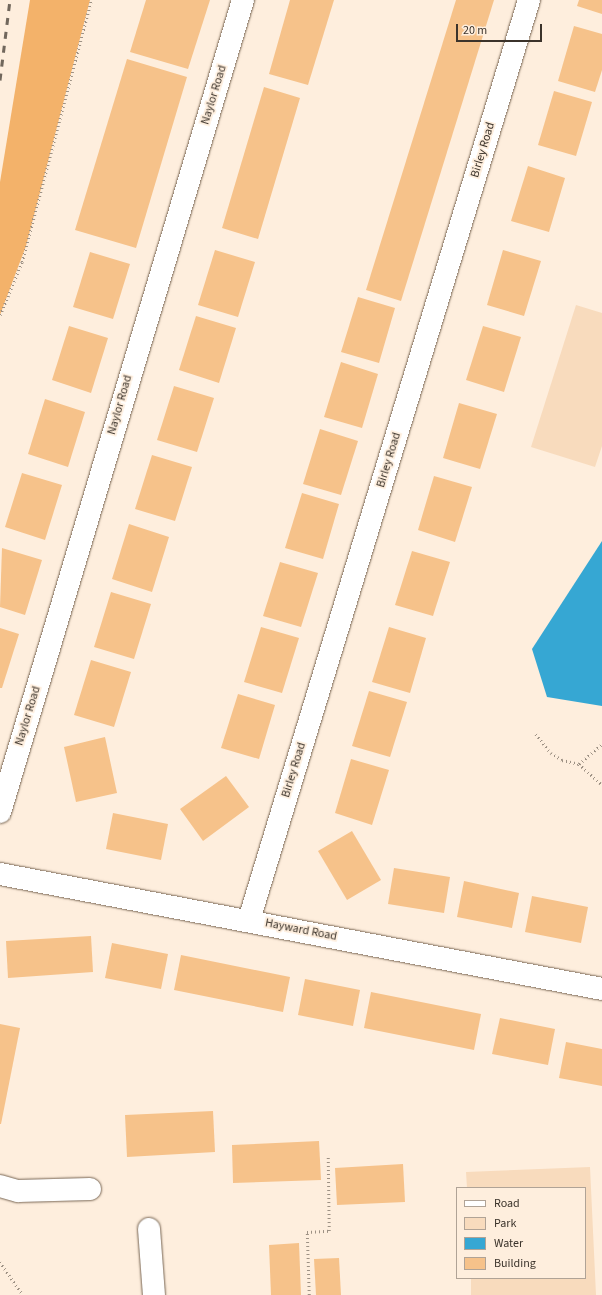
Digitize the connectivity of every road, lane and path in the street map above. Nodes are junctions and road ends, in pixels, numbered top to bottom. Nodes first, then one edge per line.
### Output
1 (90, 0) edge
2 (243, 0) edge
3 (529, 0) edge
4 (0, 315) edge
5 (536, 734) dead end
6 (602, 744) edge
7 (579, 764) junction
8 (602, 785) edge
9 (0, 812) edge
10 (0, 874) edge
11 (248, 920) junction
12 (602, 989) edge
13 (328, 1155) dead end
14 (0, 1186) edge
15 (90, 1189) dead end
16 (149, 1229) dead end
17 (0, 1262) edge
18 (23, 1295) edge
19 (154, 1295) edge
20 (309, 1295) edge

1 - 4 path
2 - 9 street, Naylor Road
3 - 11 street, Birley Road
5 - 7 path
6 - 7 path
7 - 8 path
10 - 11 street, Hayward Road
11 - 12 street, Hayward Road
13 - 20 path
14 - 15 street
16 - 19 street
17 - 18 path

